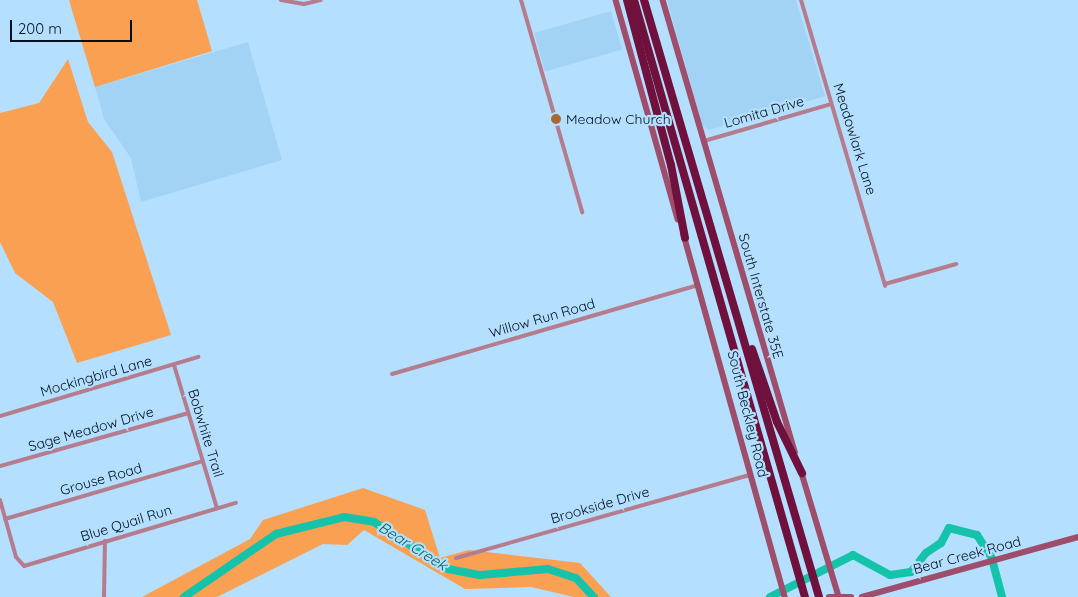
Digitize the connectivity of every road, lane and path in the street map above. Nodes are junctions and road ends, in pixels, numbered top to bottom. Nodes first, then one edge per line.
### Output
1 (281, 0) edge
2 (321, 0) edge
3 (521, 0) edge
4 (616, 0) edge
5 (627, 0) edge
6 (634, 0) edge
7 (644, 0) edge
8 (663, 0) edge
9 (801, 0) edge
10 (312, 1) edge
11 (831, 104) junction
12 (704, 141) junction
13 (582, 212) dead end
14 (685, 238) junction
15 (716, 247) junction
16 (956, 264) dead end
17 (698, 285) junction
18 (198, 358) dead end
19 (174, 365) junction
20 (392, 374) dead end
21 (188, 413) junction
22 (0, 416) edge
23 (203, 461) junction
24 (0, 466) edge
25 (802, 472) junction
26 (750, 475) junction
27 (0, 500) edge
28 (236, 503) dead end
29 (217, 508) junction
30 (5, 519) junction
31 (1078, 537) edge
32 (105, 541) junction
33 (456, 558) dead end
34 (839, 596) edge
35 (104, 597) edge
36 (784, 597) edge
37 (805, 597) edge
38 (818, 597) edge
39 (829, 597) edge
40 (851, 597) edge
41 (862, 597) edge

1 - 10 street
2 - 10 street
3 - 13 street
4 - 14 main road, South Beckley Road
5 - 14 highway
6 - 37 highway
7 - 15 highway
8 - 12 main road, South Interstate 35E
9 - 11 street, Meadowlark Lane
11 - 12 street, Lomita Drive
11 - 16 street, Meadowlark Lane
12 - 25 main road, South Interstate 35E
14 - 17 main road, South Beckley Road
15 - 25 highway
15 - 38 highway
17 - 20 street, Willow Run Road
17 - 26 main road, South Beckley Road
18 - 19 street, Mockingbird Lane
19 - 21 street, Bobwhite Trail
19 - 22 street, Mockingbird Lane
21 - 23 street, Bobwhite Trail
21 - 24 street, Sage Meadow Drive
23 - 29 street, Bobwhite Trail
23 - 30 street, Grouse Road
25 - 34 main road, South Interstate 35E
26 - 33 street, Brookside Drive
26 - 36 main road, South Beckley Road
27 - 30 street
28 - 29 street, Blue Quail Run
29 - 32 street, Blue Quail Run
30 - 32 street, Blue Quail Run
31 - 41 main road, Bear Creek Road
32 - 35 street
34 - 39 main road
34 - 40 main road

